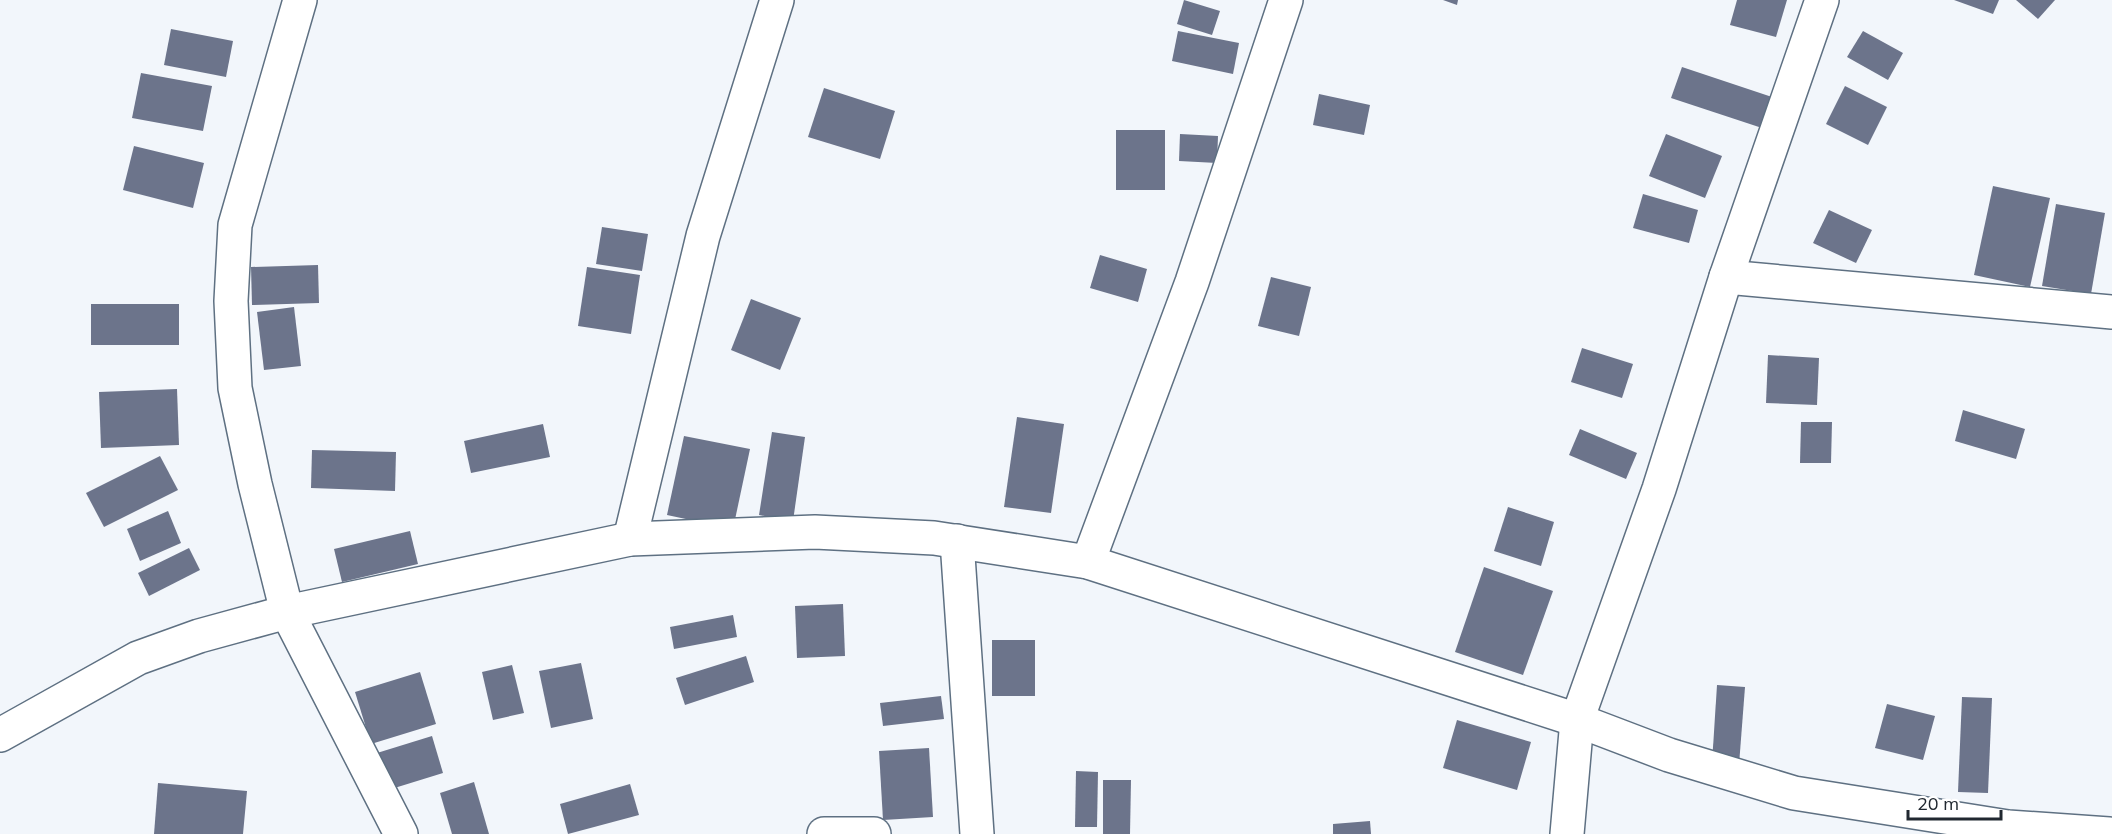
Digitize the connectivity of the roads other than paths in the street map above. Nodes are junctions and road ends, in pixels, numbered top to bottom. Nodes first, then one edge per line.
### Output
1 (300, 0) edge
2 (777, 0) edge
3 (1286, 0) edge
4 (1822, 0) edge
5 (1726, 277) junction
6 (2112, 312) edge
7 (630, 539) junction
8 (957, 541) junction
9 (1088, 562) junction
10 (287, 612) junction
11 (1577, 720) junction
12 (0, 735) edge
13 (401, 834) edge
14 (824, 834) edge
15 (874, 834) edge
16 (977, 834) edge
17 (1567, 834) edge
18 (2109, 834) edge

1 - 10 street
2 - 7 street
3 - 9 street
4 - 5 street
5 - 6 street
5 - 11 street
7 - 8 street
7 - 10 street
8 - 9 street
8 - 16 street
9 - 11 street
10 - 12 street
10 - 13 street
11 - 17 street
11 - 18 street
14 - 15 street

